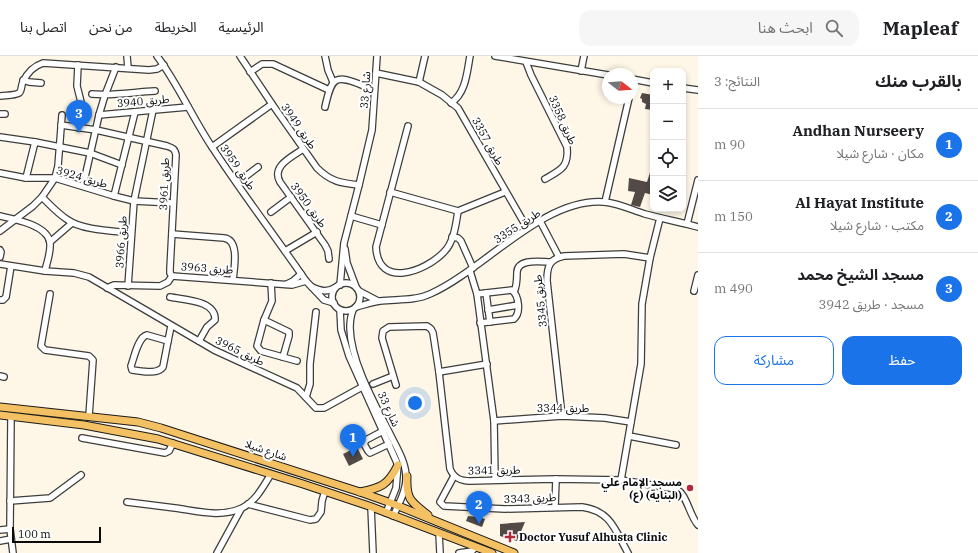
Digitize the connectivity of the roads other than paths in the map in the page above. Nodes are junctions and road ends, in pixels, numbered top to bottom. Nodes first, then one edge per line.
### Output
1 (127, 56) edge
2 (157, 56) edge
3 (240, 56) edge
4 (325, 56) edge
5 (377, 56) edge
6 (425, 56) edge
7 (470, 56) edge
8 (495, 56) edge
9 (584, 56) edge
10 (515, 58) edge
11 (526, 62) junction
12 (78, 65) junction
13 (164, 65) junction
14 (116, 67) junction
15 (128, 68) junction
16 (581, 71) junction
17 (250, 72) junction
18 (376, 73) junction
19 (602, 74) edge
20 (23, 80) junction
21 (334, 82) junction
22 (419, 82) junction
23 (638, 82) edge
24 (41, 83) dead end
25 (650, 83) edge
26 (364, 86) dead end
27 (686, 88) edge
28 (329, 90) junction
29 (698, 90) edge
30 (155, 92) dead end
31 (92, 94) dead end
32 (105, 95) junction
33 (0, 96) edge
34 (451, 103) junction
35 (272, 104) junction
36 (628, 104) edge
37 (188, 107) junction
38 (325, 107) dead end
39 (153, 110) junction
40 (135, 112) junction
41 (62, 115) dead end
42 (99, 115) junction
43 (61, 125) junction
44 (408, 126) dead end
45 (79, 128) junction
46 (96, 130) junction
47 (0, 137) edge
48 (129, 137) junction
49 (147, 141) junction
50 (35, 142) junction
51 (60, 147) junction
52 (212, 147) junction
53 (303, 149) junction
54 (90, 154) junction
55 (122, 165) junction
56 (258, 167) dead end
57 (0, 173) edge
58 (26, 178) junction
59 (54, 178) junction
60 (545, 178) dead end
61 (698, 180) edge
62 (237, 183) junction
63 (359, 185) junction
64 (83, 186) junction
65 (390, 192) junction
66 (505, 192) junction
67 (114, 196) junction
68 (42, 197) junction
69 (291, 197) junction
70 (134, 201) junction
71 (605, 202) junction
72 (173, 203) junction
73 (458, 211) junction
74 (271, 212) dead end
75 (0, 216) edge
76 (351, 216) junction
77 (660, 218) junction
78 (16, 220) junction
79 (540, 221) junction
80 (72, 223) junction
81 (687, 224) junction
82 (382, 225) junction
83 (698, 227) edge
84 (527, 228) junction
85 (0, 231) edge
86 (317, 232) junction
87 (131, 233) junction
88 (172, 234) junction
89 (452, 237) junction
90 (50, 242) junction
91 (344, 243) junction
92 (0, 250) edge
93 (285, 251) junction
94 (0, 257) edge
95 (559, 257) junction
96 (650, 258) junction
97 (329, 259) dead end
98 (551, 262) junction
99 (0, 264) edge
100 (11, 266) junction
101 (472, 270) junction
102 (45, 271) junction
103 (301, 274) junction
104 (698, 275) edge
105 (172, 276) junction
106 (233, 280) junction
107 (271, 283) junction
108 (286, 284) junction
109 (308, 284) junction
110 (128, 286) junction
111 (338, 286) junction
112 (107, 288) junction
113 (357, 289) junction
114 (694, 291) dead end
115 (514, 292) junction
116 (486, 293) junction
117 (50, 294) dead end
118 (477, 294) junction
119 (170, 297) dead end
120 (0, 300) edge
121 (378, 301) junction
122 (334, 304) junction
123 (518, 305) junction
124 (354, 308) junction
125 (340, 310) junction
126 (488, 310) junction
127 (316, 312) dead end
128 (264, 320) junction
129 (490, 322) junction
130 (480, 323) junction
131 (171, 326) junction
132 (168, 341) junction
133 (199, 341) junction
134 (283, 357) junction
135 (297, 361) dead end
136 (487, 364) junction
137 (439, 372) junction
138 (393, 376) junction
139 (373, 384) dead end
140 (396, 385) dead end
141 (362, 387) junction
142 (306, 397) junction
143 (0, 407) edge
144 (0, 415) edge
145 (11, 416) junction
146 (89, 416) junction
147 (562, 416) junction
148 (494, 421) junction
149 (631, 422) junction
150 (383, 431) junction
151 (629, 436) junction
152 (82, 438) dead end
153 (173, 443) junction
154 (389, 444) junction
155 (676, 445) dead end
156 (398, 465) junction
157 (271, 474) junction
158 (82, 475) dead end
159 (406, 476) junction
160 (454, 476) junction
161 (556, 479) junction
162 (495, 480) junction
163 (621, 480) junction
164 (325, 491) junction
165 (360, 492) junction
166 (10, 501) junction
167 (127, 502) dead end
168 (391, 503) junction
169 (248, 504) junction
170 (398, 506) junction
171 (371, 507) junction
172 (555, 507) junction
173 (241, 508) junction
174 (386, 513) junction
175 (393, 516) junction
176 (436, 521) junction
177 (698, 525) edge
178 (10, 529) junction
179 (0, 530) edge
180 (439, 533) junction
181 (11, 539) junction
182 (0, 541) edge
183 (476, 547) junction
184 (12, 553) edge
185 (217, 553) edge
186 (373, 553) edge
187 (440, 553) edge
188 (459, 553) edge
189 (492, 553) edge
190 (514, 553) edge
191 (628, 553) edge

1 - 15 street
2 - 13 street, طريق 3959
3 - 17 street, طريق 3949
4 - 21 street
5 - 18 street, شارع 33
6 - 22 street
7 - 34 street
8 - 10 street
9 - 16 street
10 - 11 street
11 - 16 street
11 - 60 street, طريق 3358
12 - 14 street
12 - 20 street
12 - 45 street
13 - 15 street
13 - 37 street, طريق 3959
14 - 15 street
14 - 32 street, طريق 3940
16 - 19 street
17 - 28 street
17 - 35 street, طريق 3949
18 - 22 street, طريق 3357
18 - 63 street, شارع 33
20 - 24 street
20 - 33 street
21 - 26 street
21 - 28 street
22 - 34 street, طريق 3357
23 - 25 street
27 - 29 street
28 - 38 street
30 - 32 street
31 - 32 street
32 - 42 street, طريق 3940
34 - 66 street, طريق 3357
35 - 52 street
35 - 53 street, طريق 3949
36 - 71 street
37 - 39 street, طريق 3940
37 - 52 street, طريق 3959
39 - 40 street, طريق 3940
39 - 49 street
40 - 42 street, طريق 3940
40 - 48 street
41 - 43 street
42 - 46 street, طريق 3940
43 - 45 street, طريق 3961
43 - 51 street
44 - 65 street
45 - 46 street, طريق 3961
46 - 48 street, طريق 3961
46 - 54 street, طريق 3940
47 - 50 street
48 - 49 street, طريق 3961
48 - 55 street
49 - 70 street
49 - 72 street, طريق 3961
50 - 51 street
50 - 58 street
51 - 54 street
51 - 59 street
52 - 62 street, طريق 3959
53 - 63 street, طريق 3949
53 - 69 street, طريق 3950
54 - 55 street
54 - 64 street, طريق 3940
55 - 67 street
56 - 62 street
57 - 58 street, طريق 3924
58 - 59 street, طريق 3924
59 - 64 street, طريق 3924
59 - 68 street
61 - 81 street
62 - 93 street, طريق 3959
63 - 76 street, شارع 33
64 - 67 street, طريق 3924
65 - 73 street
65 - 82 street
66 - 73 street
66 - 84 street, طريق 3357
67 - 70 street, طريق 3924
68 - 78 street
68 - 80 street
69 - 74 street
69 - 86 street, طريق 3950
70 - 72 street, طريق 3924
70 - 87 street, طريق 3966
71 - 77 street, طريق 3355
71 - 79 street, طريق 3355
72 - 88 street, طريق 3961
73 - 89 street
75 - 78 street
76 - 82 street
76 - 91 street, شارع 33
77 - 81 street, طريق 3355
77 - 96 street
78 - 85 street
78 - 90 street
79 - 84 street, طريق 3355
79 - 95 street
80 - 87 street
80 - 90 street
81 - 83 street, طريق 3355
82 - 89 street
84 - 101 street, طريق 3355
86 - 93 street
86 - 97 street, طريق 3950
87 - 110 street, طريق 3966
88 - 105 street, طريق 3961
88 - 106 street
89 - 101 street
90 - 102 street
91 - 111 street, شارع 33
91 - 113 street, شارع 33
92 - 94 street
93 - 103 street, طريق 3959
95 - 96 street, طريق 3345
95 - 98 street, طريق 3345
96 - 149 street
98 - 115 street
98 - 147 street, طريق 3345
99 - 100 street
100 - 102 street
100 - 120 street
101 - 118 street
101 - 121 street, طريق 3355
102 - 112 street
103 - 108 street
103 - 109 street, طريق 3959
104 - 114 street
105 - 106 street, طريق 3963
105 - 110 street, طريق 3963
106 - 107 street, طريق 3963
107 - 108 street, طريق 3963
107 - 128 street
108 - 109 street, طريق 3963
109 - 111 street
109 - 122 street, طريق 3959
110 - 112 street, طريق 3963
111 - 113 street
111 - 122 street
112 - 131 street, طريق 3965
113 - 121 street
113 - 124 street
115 - 116 street
115 - 123 street
116 - 118 street
116 - 126 street
117 - 146 street
118 - 130 street
119 - 133 street
121 - 124 street, طريق 3355
122 - 125 street
123 - 126 street
123 - 129 street
124 - 125 street
124 - 159 street, شارع 33
125 - 141 street, شارع 33
126 - 129 street
127 - 142 street
128 - 134 street
128 - 134 street
129 - 130 street
130 - 136 street
131 - 132 street
131 - 133 street, طريق 3965
132 - 132 street
133 - 142 street, طريق 3965
134 - 135 street
136 - 137 street
136 - 148 street
137 - 138 street, طريق 3341
137 - 160 street, طريق 3341
138 - 139 street
138 - 140 street, طريق 3341
141 - 142 street, طريق 3965
141 - 150 street, شارع 33
143 - 146 main road, شارع شيلا
144 - 145 main road, شارع شيلا
145 - 153 main road, شارع شيلا
145 - 166 street
146 - 165 main road, شارع شيلا
147 - 148 street, طريق 3344
147 - 149 street, طريق 3344
148 - 162 street
149 - 151 street
150 - 154 street, شارع 33
150 - 154 street
151 - 155 street
151 - 163 street
152 - 153 street
153 - 157 main road, شارع شيلا
154 - 156 street, شارع 33
156 - 165 main road
156 - 168 street, شارع 33
157 - 164 main road, شارع شيلا
157 - 169 street
158 - 166 street
159 - 170 street, شارع 33
159 - 176 main road
160 - 162 street, طريق 3341
160 - 172 street, طريق 3343
161 - 162 street, طريق 3341
161 - 163 street, طريق 3341
161 - 172 street
163 - 177 street, طريق 3341
164 - 169 street
164 - 171 main road, شارع شيلا
165 - 168 main road, شارع شيلا
166 - 178 street
167 - 173 street
168 - 170 main road, شارع شيلا
168 - 174 street, شارع 33
169 - 173 street
170 - 175 street, شارع 33
170 - 176 main road, شارع شيلا
171 - 174 main road, شارع شيلا
171 - 186 street
172 - 191 street, طريق 3343
173 - 185 street
174 - 175 main road, شارع شيلا
175 - 180 main road, شارع شيلا
176 - 190 main road, شارع شيلا
178 - 179 street
178 - 181 street
180 - 183 main road, شارع شيلا
180 - 187 street
181 - 182 street
181 - 184 street
183 - 188 street
183 - 189 main road, شارع شيلا

